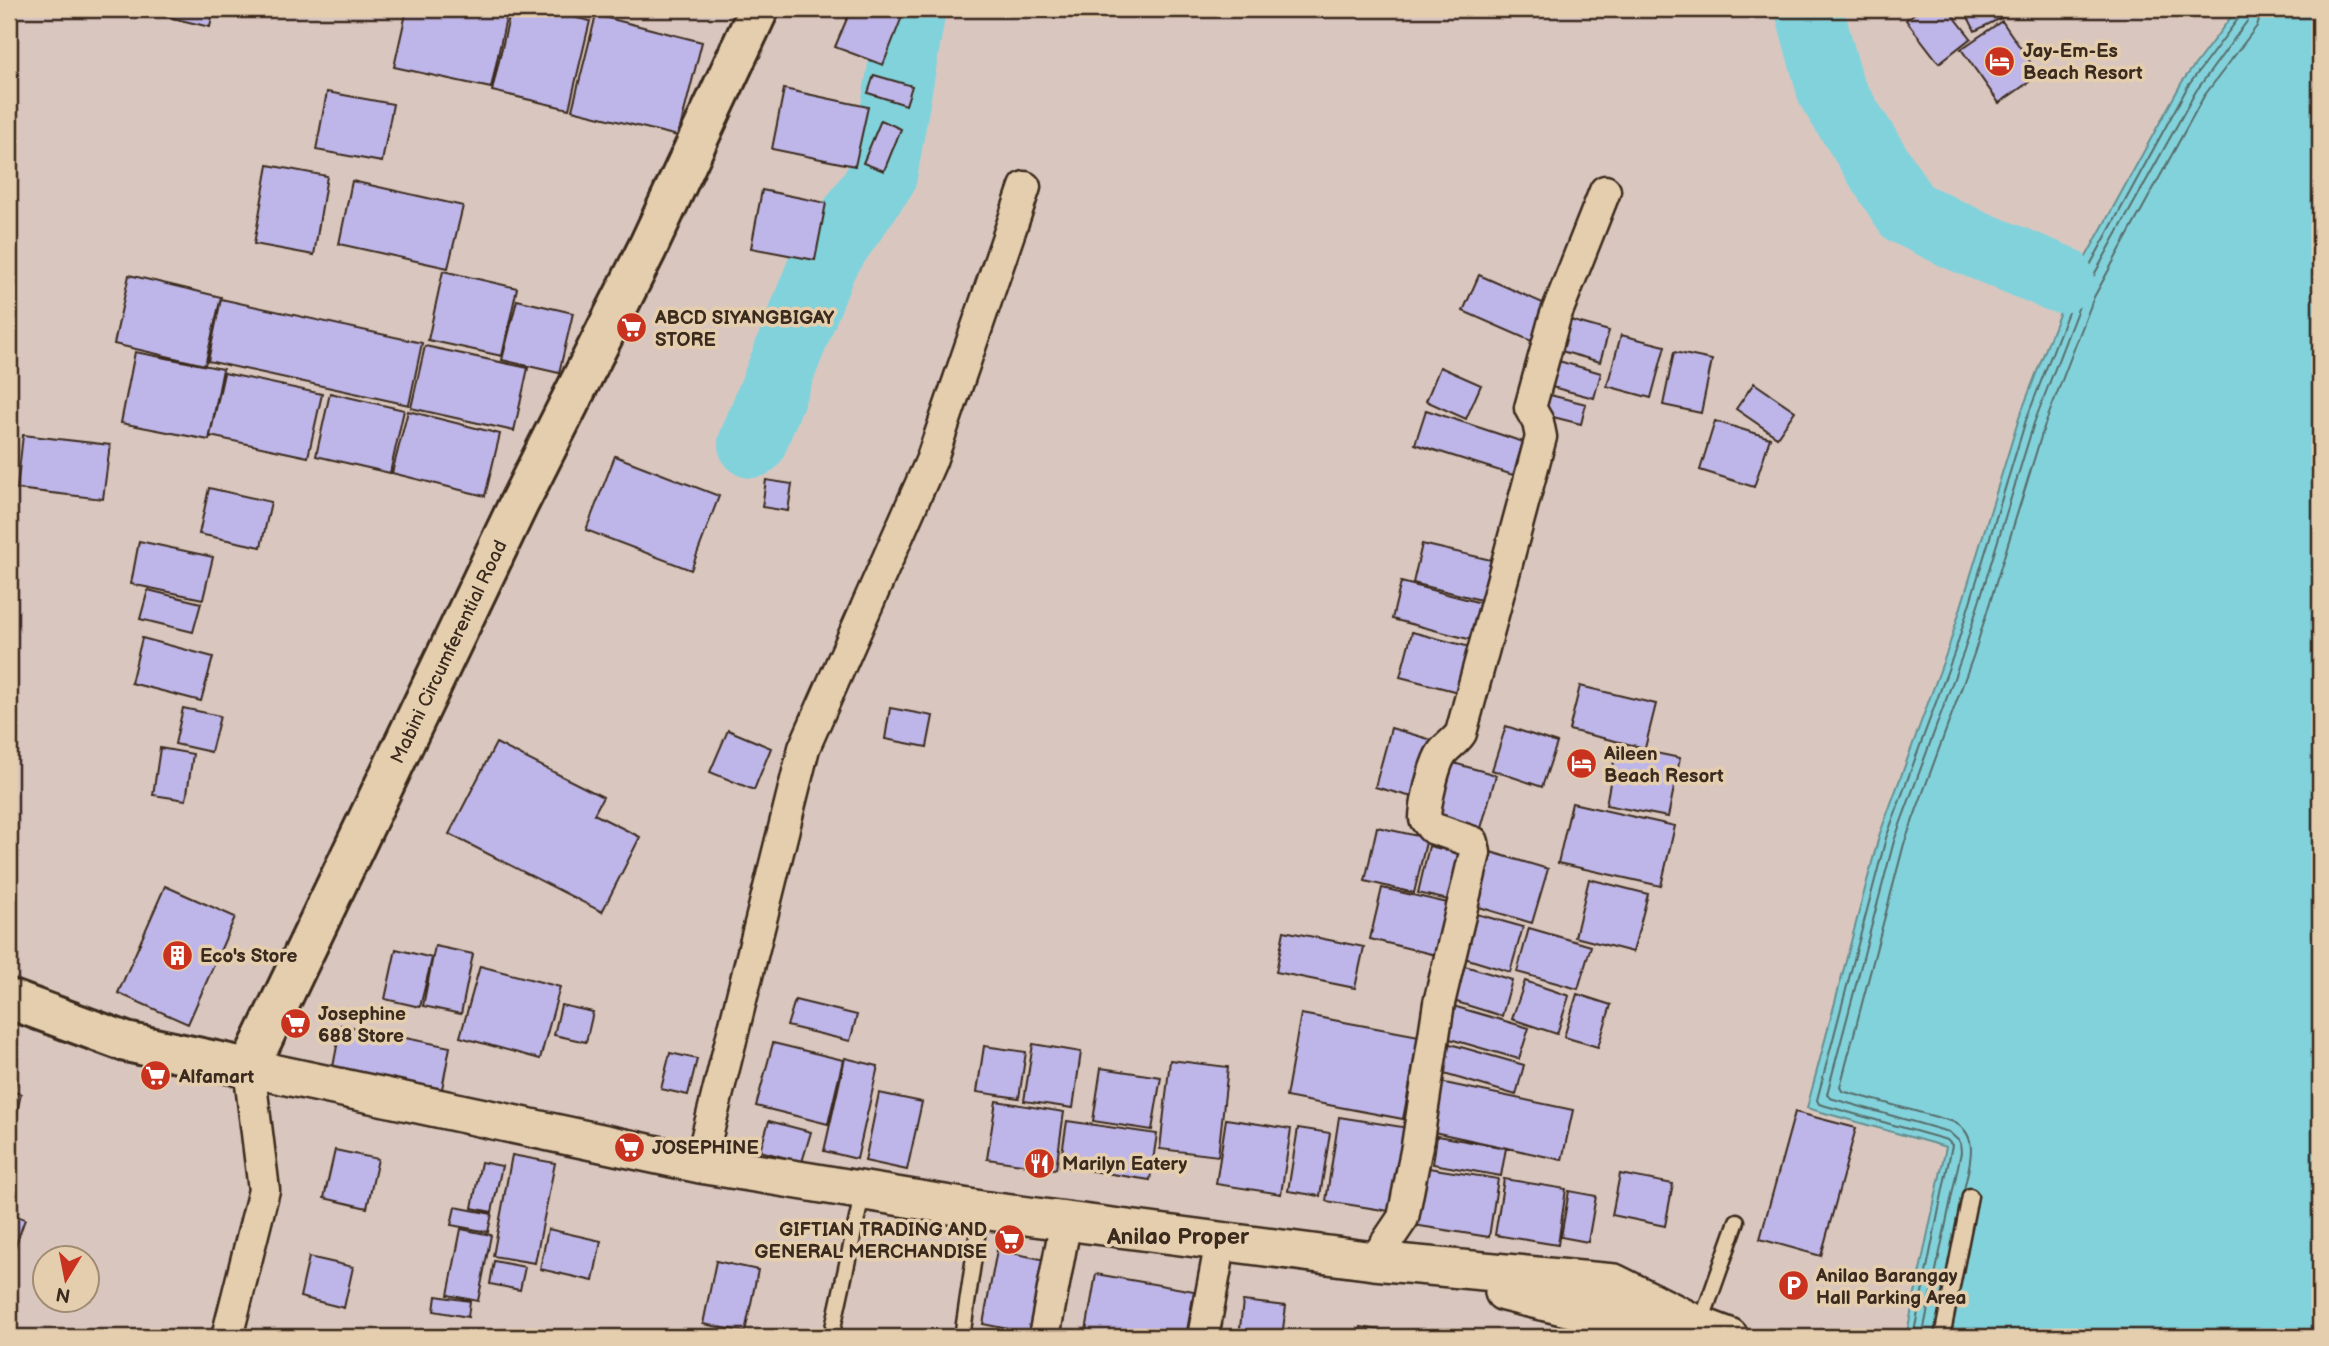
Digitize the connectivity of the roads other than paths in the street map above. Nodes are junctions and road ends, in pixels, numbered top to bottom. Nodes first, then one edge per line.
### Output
1 (759, 9) edge
2 (1025, 187) dead end
3 (1605, 191) dead end
4 (9, 999) edge
5 (249, 1068) junction
6 (700, 1164) junction
7 (863, 1190) junction
8 (1970, 1196) dead end
9 (981, 1210) junction
10 (1066, 1220) junction
11 (1737, 1220) dead end
12 (1221, 1241) junction
13 (1374, 1261) junction
14 (1708, 1334) edge
15 (228, 1337) edge
16 (831, 1337) edge
17 (962, 1337) edge
18 (1044, 1337) edge
19 (1203, 1337) edge
20 (1942, 1337) edge

1 - 5 main road, Mabini Circumferential Road
2 - 6 street
3 - 13 street
4 - 5 main road
5 - 6 street
5 - 15 street
6 - 7 street
7 - 9 street
7 - 16 lane
8 - 20 lane
9 - 10 street
9 - 17 lane
10 - 12 street
10 - 18 street
11 - 14 lane
12 - 13 street
12 - 19 street
13 - 14 street

